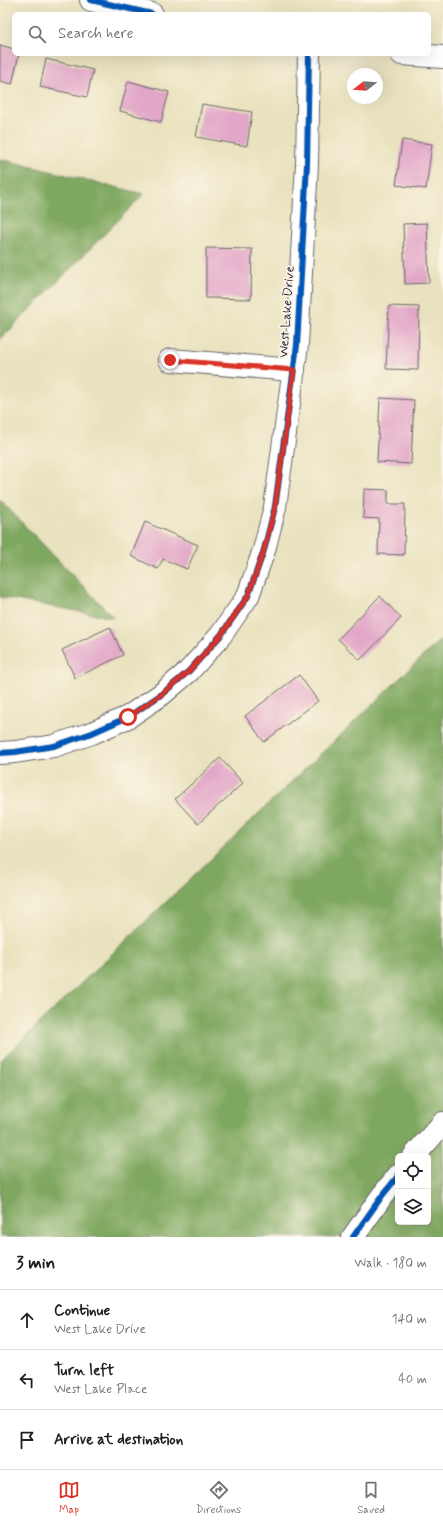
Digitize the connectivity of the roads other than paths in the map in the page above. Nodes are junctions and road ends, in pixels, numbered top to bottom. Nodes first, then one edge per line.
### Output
1 (91, 0) edge
2 (143, 12) edge
3 (309, 56) edge
4 (429, 56) edge
5 (443, 57) edge
6 (170, 360) dead end
7 (294, 370) junction
8 (0, 753) edge
9 (443, 1123) edge
10 (417, 1153) edge
11 (395, 1180) edge
12 (353, 1237) edge

1 - 2 street
3 - 7 street, West Lake Drive
4 - 5 street
6 - 7 street
7 - 8 street, West Lake Drive
9 - 10 street
11 - 12 street

